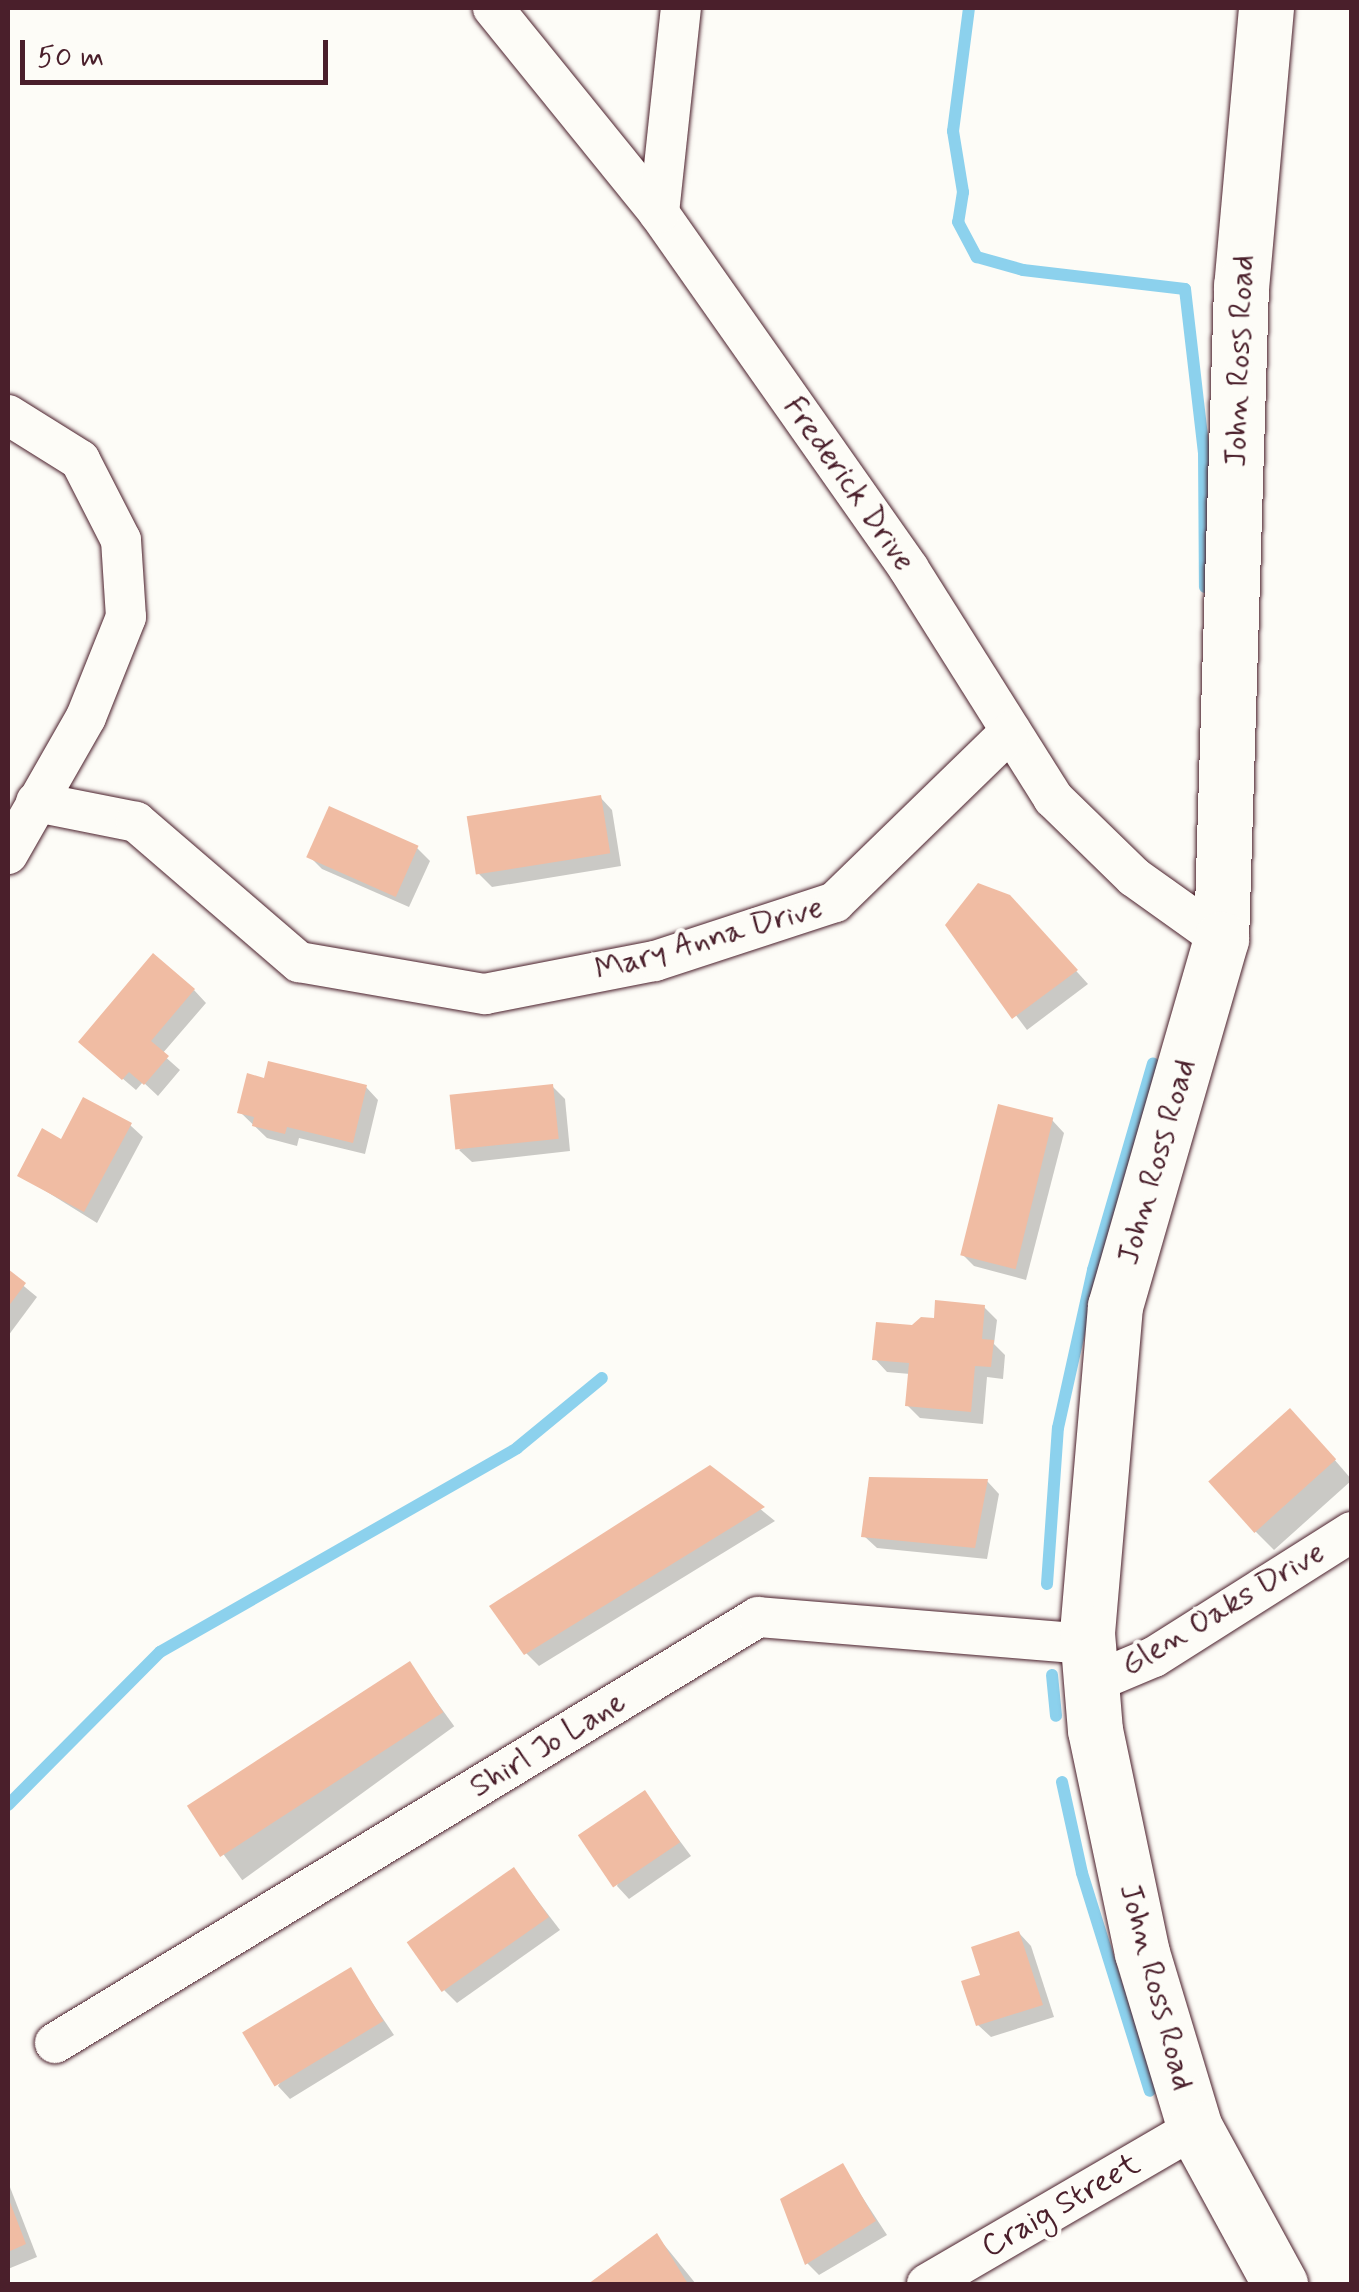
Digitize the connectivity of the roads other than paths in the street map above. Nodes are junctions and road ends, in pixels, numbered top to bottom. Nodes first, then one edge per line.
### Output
1 (493, 8) edge
2 (682, 8) edge
3 (1266, 8) edge
4 (658, 213) junction
5 (8, 415) edge
6 (1011, 731) junction
7 (36, 802) junction
8 (8, 854) edge
9 (1221, 939) junction
10 (1352, 1532) edge
11 (1090, 1663) junction
12 (54, 2043) dead end
13 (1194, 2128) junction
14 (927, 2284) edge
15 (1280, 2284) edge

1 - 4 street, Frederick Drive
2 - 4 street
3 - 9 street, John Ross Road
4 - 6 street, Frederick Drive
5 - 7 street
6 - 7 street, Mary Anna Drive
6 - 9 street, Frederick Drive
7 - 8 street
9 - 11 street, John Ross Road
10 - 11 street, Glen Oaks Drive
11 - 12 street, Shirl Jo Lane
11 - 13 street, John Ross Road
13 - 14 street, Craig Street
13 - 15 street, John Ross Road

